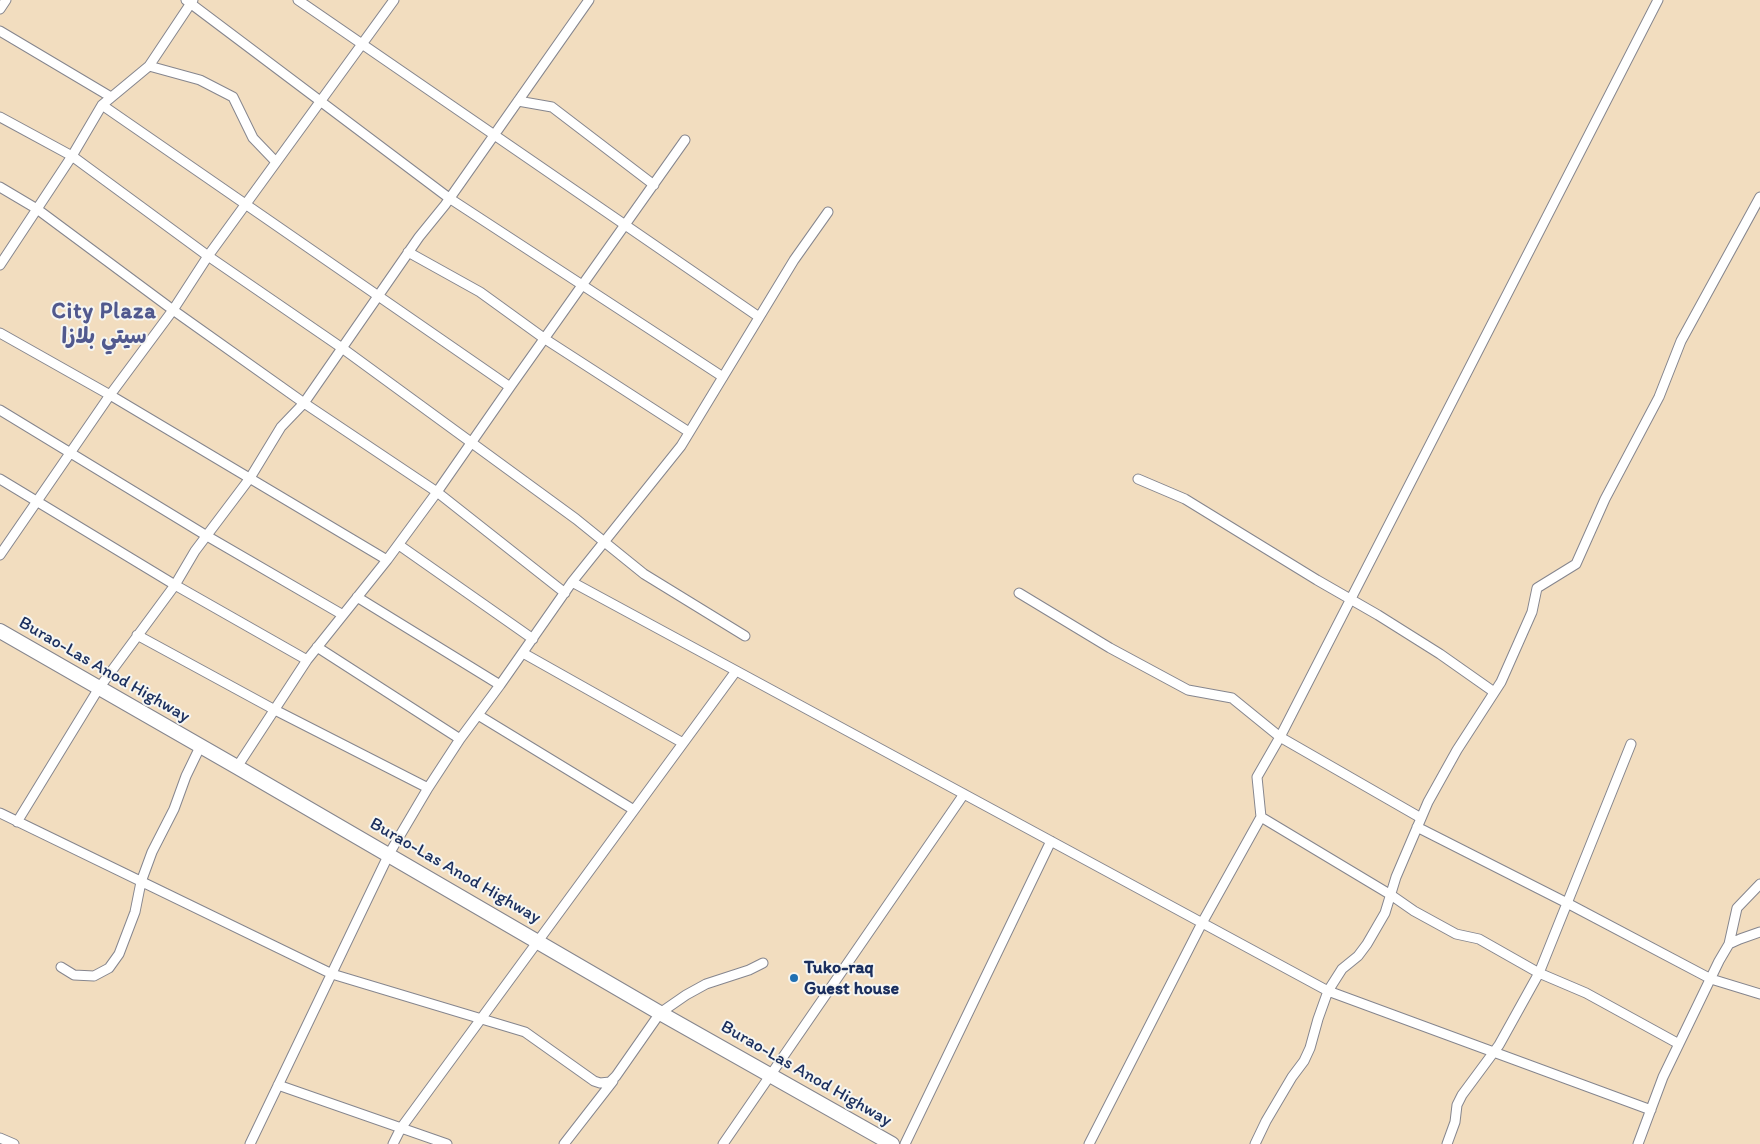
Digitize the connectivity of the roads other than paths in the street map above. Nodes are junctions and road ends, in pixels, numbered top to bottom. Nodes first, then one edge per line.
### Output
1 (6, 0) edge
2 (298, 0) edge
3 (394, 0) edge
4 (589, 0) edge
5 (1658, 0) edge
6 (190, 1) edge
7 (0, 9) edge
8 (0, 31) edge
9 (362, 44) junction
10 (150, 66) junction
11 (111, 98) junction
12 (321, 101) junction
13 (518, 101) junction
14 (102, 105) junction
15 (0, 117) edge
16 (494, 135) junction
17 (685, 140) dead end
18 (72, 156) junction
19 (276, 162) junction
20 (654, 185) junction
21 (0, 187) edge
22 (1760, 197) edge
23 (449, 198) junction
24 (246, 204) junction
25 (37, 209) junction
26 (828, 212) dead end
27 (626, 225) junction
28 (408, 252) junction
29 (208, 256) junction
30 (0, 265) edge
31 (583, 285) junction
32 (378, 296) junction
33 (173, 310) junction
34 (759, 317) junction
35 (0, 333) edge
36 (545, 339) junction
37 (342, 348) junction
38 (723, 377) junction
39 (510, 387) junction
40 (110, 395) junction
41 (304, 403) junction
42 (0, 410) edge
43 (689, 432) junction
44 (472, 443) junction
45 (70, 453) junction
46 (250, 478) junction
47 (0, 479) edge
48 (1138, 479) dead end
49 (438, 492) junction
50 (36, 501) junction
51 (207, 536) junction
52 (604, 542) junction
53 (399, 545) junction
54 (0, 555) edge
55 (387, 560) junction
56 (572, 582) junction
57 (175, 585) junction
58 (565, 593) junction
59 (1019, 593) dead end
60 (357, 597) junction
61 (1350, 599) junction
62 (343, 615) junction
63 (0, 632) edge
64 (137, 635) junction
65 (745, 636) dead end
66 (533, 638) junction
67 (317, 647) junction
68 (523, 653) junction
69 (306, 660) junction
70 (736, 671) junction
71 (500, 685) junction
72 (99, 688) junction
73 (1494, 692) junction
74 (275, 710) junction
75 (478, 715) junction
76 (1280, 737) junction
77 (460, 739) junction
78 (683, 743) junction
79 (1631, 744) dead end
80 (200, 747) junction
81 (237, 767) junction
82 (428, 788) junction
83 (964, 794) junction
84 (634, 810) junction
85 (0, 813) edge
86 (1261, 817) junction
87 (1421, 818) junction
88 (17, 822) junction
89 (1417, 827) junction
90 (1051, 841) junction
91 (389, 854) junction
92 (142, 882) junction
93 (1760, 884) edge
94 (1390, 894) junction
95 (1567, 903) junction
96 (1202, 923) junction
97 (1760, 932) edge
98 (538, 941) junction
99 (1729, 944) junction
100 (763, 963) dead end
101 (61, 967) dead end
102 (1539, 973) junction
103 (332, 974) junction
104 (1711, 979) junction
105 (1328, 991) junction
106 (1760, 994) edge
107 (660, 1012) junction
108 (481, 1018) junction
109 (1679, 1044) junction
110 (1494, 1052) junction
111 (770, 1075) junction
112 (616, 1076) junction
113 (278, 1085) junction
114 (1651, 1110) junction
115 (401, 1128) junction
116 (0, 1138) edge
117 (14, 1144) edge
118 (250, 1144) edge
119 (393, 1144) edge
120 (447, 1144) edge
121 (564, 1144) edge
122 (723, 1144) edge
123 (892, 1144) edge
124 (905, 1144) edge
125 (1089, 1144) edge
126 (1255, 1144) edge
127 (1447, 1144) edge
128 (1638, 1144) edge

1 - 7 street
2 - 9 street
3 - 9 street
4 - 13 street
5 - 61 street
6 - 10 street
6 - 12 street
8 - 11 street
9 - 12 street
9 - 16 street
10 - 11 street
10 - 19 street
11 - 14 street
12 - 19 street
12 - 23 street
13 - 16 street
13 - 20 street
14 - 18 street
14 - 24 street
15 - 18 street
16 - 23 street
16 - 27 street
17 - 20 street
18 - 25 street
18 - 29 street
19 - 24 street
20 - 27 street
21 - 25 street
22 - 73 street
23 - 28 street
23 - 31 street
24 - 29 street
24 - 32 street
25 - 30 street
25 - 33 street
26 - 34 street
27 - 31 street
27 - 34 street
28 - 32 street
28 - 36 street
29 - 33 street
29 - 37 street
31 - 36 street
31 - 38 street
32 - 37 street
32 - 39 street
33 - 40 street
33 - 41 street
34 - 38 street
35 - 40 street
36 - 39 street
36 - 43 street
37 - 41 street
37 - 44 street
38 - 43 street
39 - 44 street
40 - 45 street
40 - 46 street
41 - 46 street
41 - 49 street
42 - 45 street
43 - 52 street
44 - 49 street
44 - 52 street
45 - 50 street
45 - 51 street
46 - 51 street
46 - 55 street
47 - 50 street
48 - 61 street
49 - 53 street
49 - 58 street
50 - 54 street
50 - 57 street
51 - 57 street
51 - 62 street
52 - 56 street
52 - 65 street
53 - 55 street
53 - 66 street
55 - 60 street
56 - 58 street
56 - 70 street
57 - 64 street
57 - 69 street
58 - 66 street
59 - 76 street
60 - 62 street
60 - 71 street
61 - 73 street
61 - 76 street
62 - 67 street
63 - 72 highway, Burao-Las Anod Highway
64 - 72 street
64 - 74 street
66 - 68 street
67 - 69 street
67 - 77 street
68 - 71 street
68 - 78 street
69 - 74 street
70 - 78 street
70 - 83 street
71 - 75 street
72 - 80 highway, Burao-Las Anod Highway
72 - 88 street
73 - 87 street
74 - 81 street
74 - 82 street
75 - 77 street
75 - 84 street
76 - 86 street
76 - 87 street
77 - 82 street
78 - 84 street
79 - 95 street
80 - 81 highway, Burao-Las Anod Highway
80 - 92 street
81 - 91 highway, Burao-Las Anod Highway
82 - 91 street
83 - 90 street
83 - 111 street
84 - 98 street
85 - 88 street
86 - 94 street
86 - 96 street
87 - 89 street
88 - 92 street
89 - 94 street
89 - 95 street
90 - 96 street
90 - 124 street
91 - 98 highway, Burao-Las Anod Highway
91 - 103 street
92 - 101 street
92 - 103 street
93 - 99 street
94 - 102 street
94 - 105 street
95 - 102 street
95 - 104 street
96 - 105 street
96 - 125 street
97 - 99 street
98 - 107 highway, Burao-Las Anod Highway
98 - 108 street
99 - 104 street
100 - 107 street
102 - 109 street
102 - 110 street
103 - 108 street
103 - 113 street
104 - 106 street
104 - 109 street
105 - 110 street
105 - 126 street
107 - 111 highway, Burao-Las Anod Highway
107 - 112 street
108 - 112 street
108 - 115 street
109 - 114 street
110 - 114 street
110 - 127 street
111 - 122 street
111 - 123 highway, Burao-Las Anod Highway
112 - 121 street
113 - 115 street
113 - 118 street
114 - 128 street
115 - 119 street
115 - 120 street
116 - 117 street

